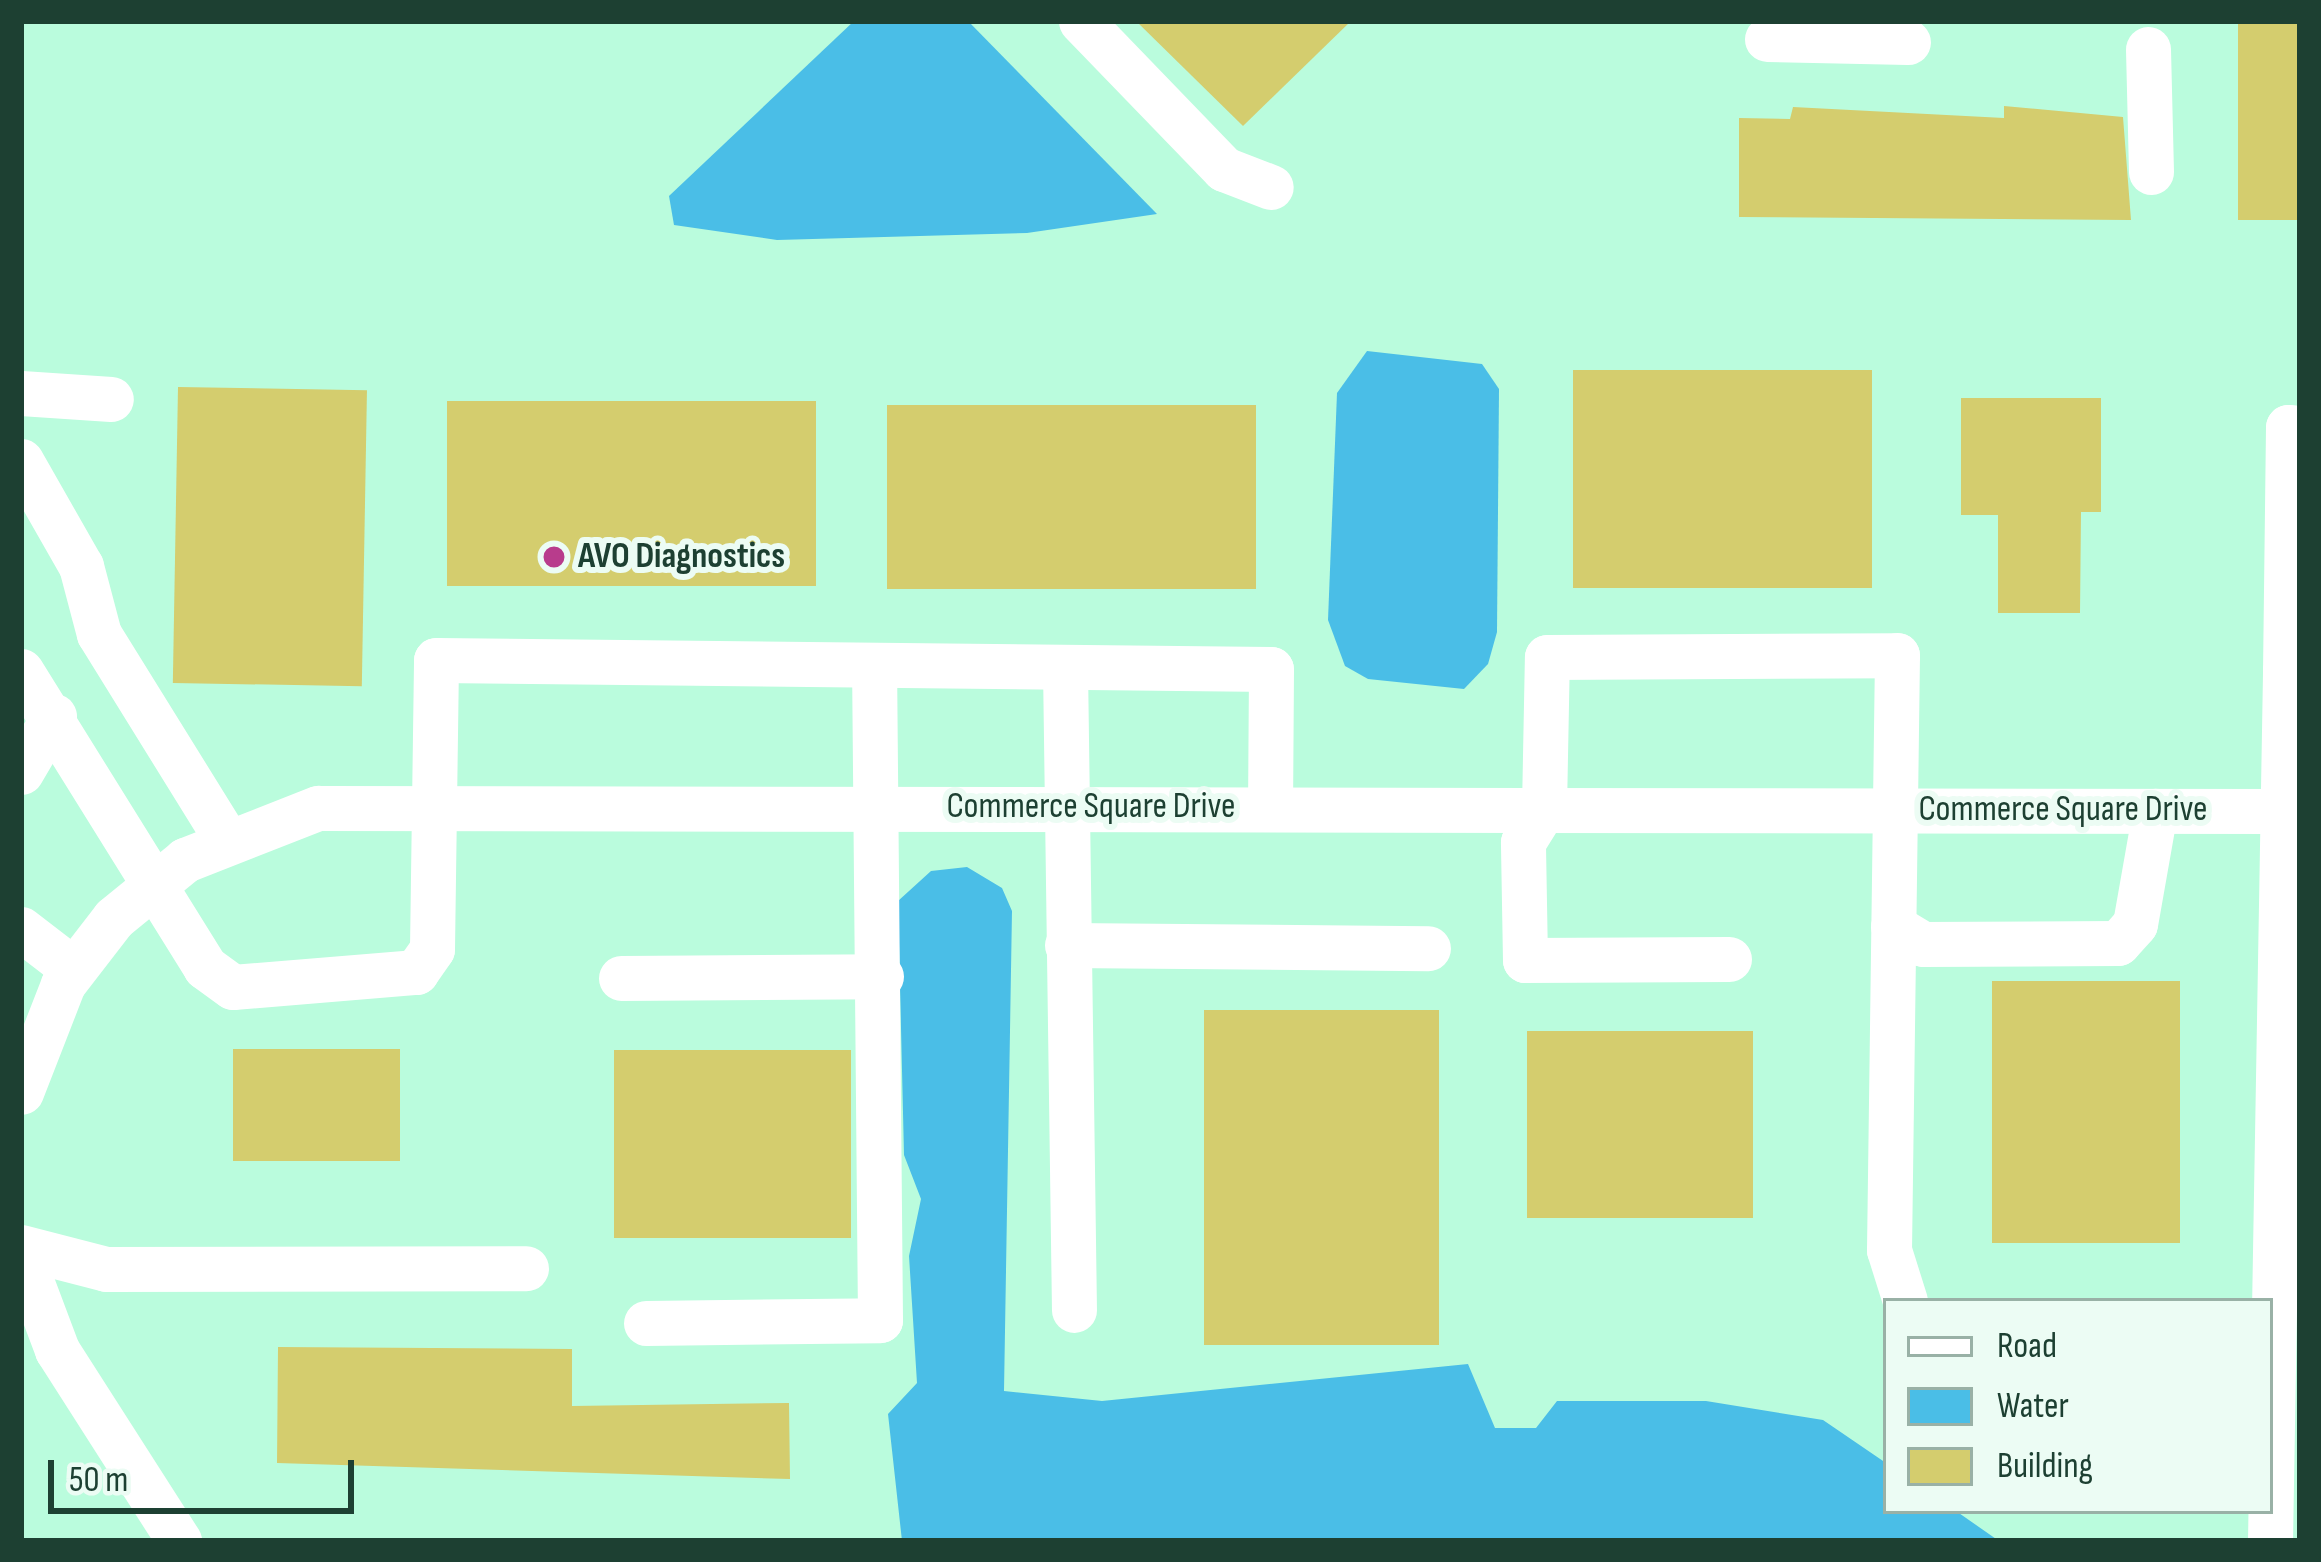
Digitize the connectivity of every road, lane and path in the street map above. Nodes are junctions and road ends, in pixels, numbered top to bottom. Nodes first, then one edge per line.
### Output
1 (1081, 21) edge
2 (1767, 39) dead end
3 (1907, 42) dead end
4 (2148, 49) dead end
5 (2151, 172) dead end
6 (1271, 187) dead end
7 (21, 393) edge
8 (111, 399) dead end
9 (2300, 428) edge
10 (21, 460) edge
11 (874, 665) junction
12 (1065, 667) junction
13 (2293, 670) edge
14 (21, 671) edge
15 (54, 716) junction
16 (21, 772) edge
17 (434, 804) junction
18 (876, 806) junction
19 (1065, 807) junction
20 (1270, 808) junction
21 (1544, 808) junction
22 (1893, 810) junction
23 (2155, 811) junction
24 (2293, 811) edge
25 (226, 839) junction
26 (154, 882) junction
27 (1893, 926) junction
28 (21, 929) edge
29 (1067, 945) junction
30 (1428, 948) dead end
31 (1730, 959) dead end
32 (73, 969) junction
33 (881, 976) junction
34 (621, 978) dead end
35 (24, 1067) edge
36 (21, 1250) edge
37 (2291, 1253) edge
38 (526, 1268) dead end
39 (1904, 1298) edge
40 (1074, 1310) dead end
41 (646, 1323) dead end
42 (2278, 1503) edge
43 (179, 1541) edge

1 - 6 street
2 - 3 street
4 - 5 street
7 - 8 street
9 - 13 street
10 - 25 street
11 - 12 street
11 - 17 street
11 - 18 street
12 - 19 street
12 - 20 street
13 - 24 street
14 - 15 street
15 - 16 street
15 - 26 street
17 - 18 street, Commerce Square Drive
17 - 25 street, Commerce Square Drive
17 - 26 street
18 - 19 street, Commerce Square Drive
18 - 33 street
19 - 20 street, Commerce Square Drive
19 - 29 street
20 - 21 street, Commerce Square Drive
21 - 22 street, Commerce Square Drive
21 - 22 street
21 - 31 street
22 - 23 street, Commerce Square Drive
22 - 27 street
23 - 24 street, Commerce Square Drive
23 - 27 street
24 - 37 street
25 - 26 street, Commerce Square Drive
26 - 32 street, Commerce Square Drive
27 - 39 street
28 - 32 street
29 - 30 street
29 - 40 street
32 - 35 street, Commerce Square Drive
33 - 34 street
33 - 41 street
36 - 38 street
36 - 43 street
37 - 42 street

